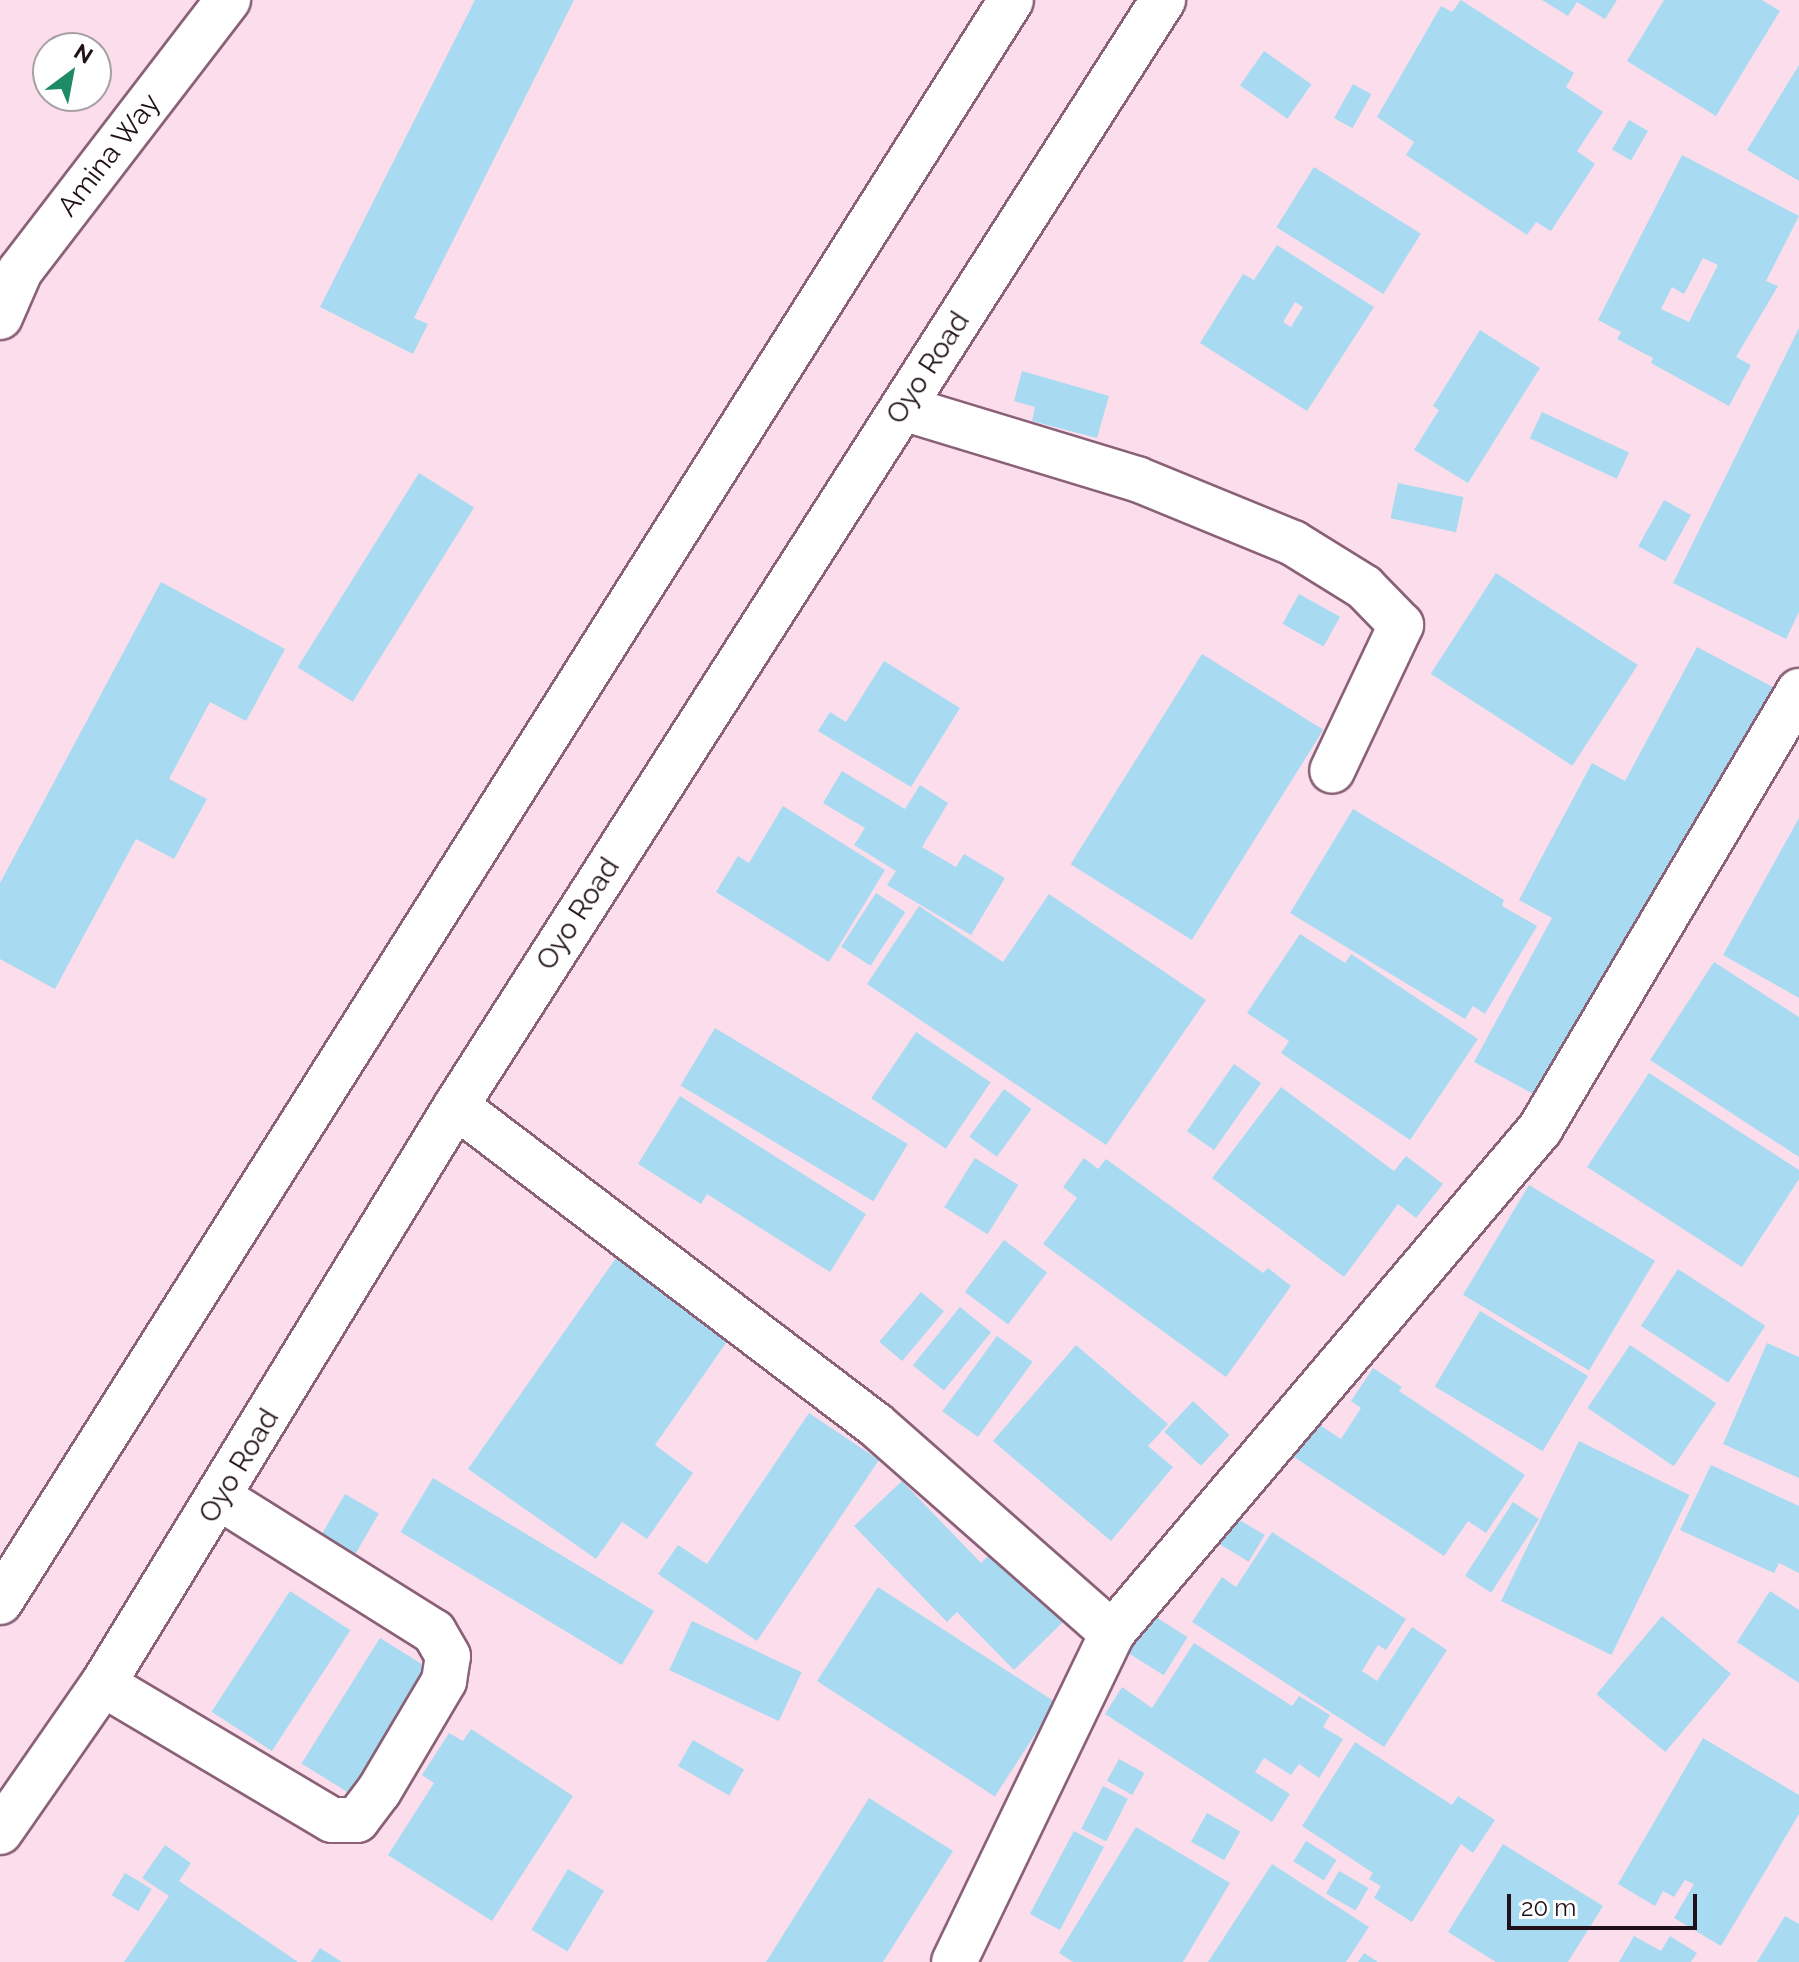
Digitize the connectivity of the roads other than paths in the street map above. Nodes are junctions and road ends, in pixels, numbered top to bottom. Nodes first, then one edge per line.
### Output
1 (228, 0) edge
2 (1011, 0) edge
3 (1163, 0) edge
4 (0, 317) edge
5 (903, 408) junction
6 (1799, 691) edge
7 (1332, 771) dead end
8 (456, 1106) junction
9 (220, 1498) junction
10 (0, 1602) edge
11 (1112, 1633) junction
12 (103, 1684) junction
13 (0, 1832) edge
14 (954, 1962) edge

1 - 4 main road, Amina Way
2 - 10 main road
3 - 5 main road, Oyo Road
5 - 7 main road
5 - 8 main road, Oyo Road
6 - 11 main road
8 - 9 main road, Oyo Road
8 - 11 main road
9 - 12 main road, Oyo Road
9 - 12 main road
11 - 14 main road
12 - 13 main road, Oyo Road

